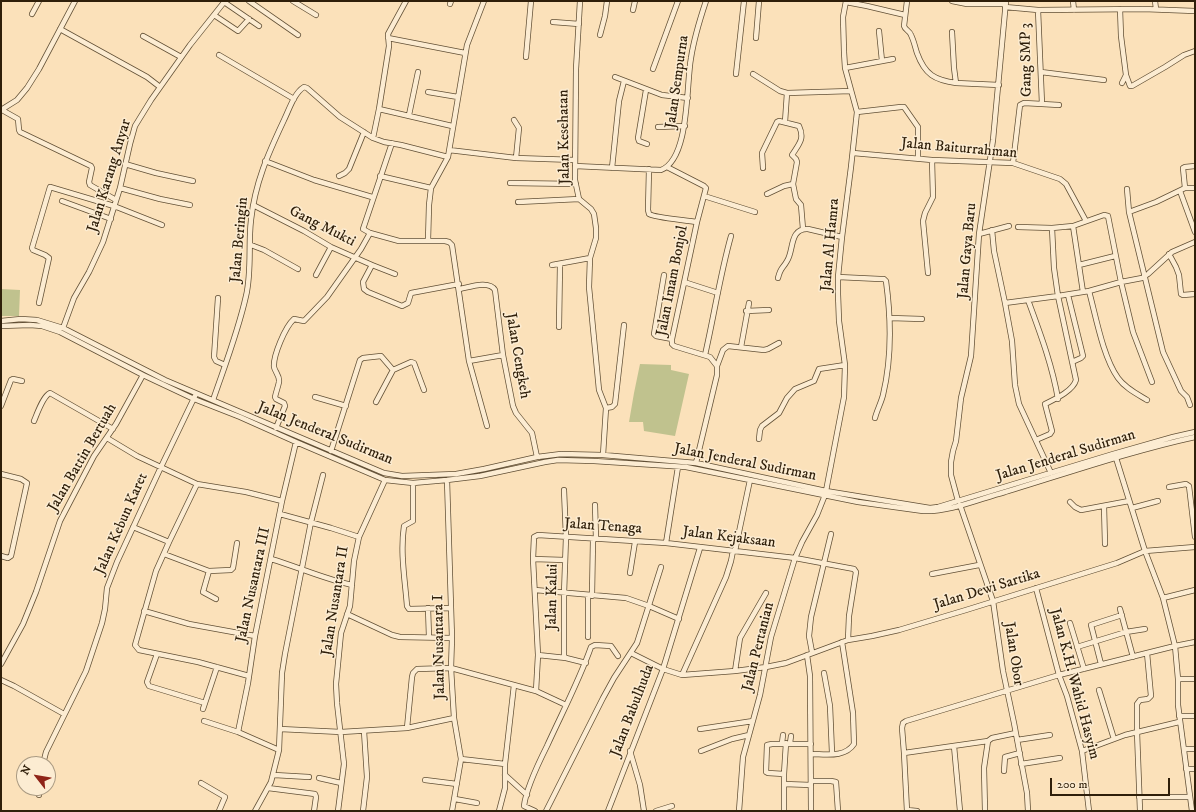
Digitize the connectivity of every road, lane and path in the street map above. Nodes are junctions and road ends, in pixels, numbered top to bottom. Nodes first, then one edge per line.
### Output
1 (39, 1) edge
2 (75, 1) edge
3 (225, 1) edge
4 (249, 1) edge
5 (293, 1) edge
6 (406, 1) edge
7 (484, 1) edge
8 (531, 1) edge
9 (580, 1) edge
10 (607, 1) edge
11 (635, 1) edge
12 (678, 1) edge
13 (706, 1) edge
14 (744, 1) edge
15 (759, 1) edge
16 (907, 1) edge
17 (952, 1) edge
18 (1073, 1) edge
19 (1156, 1) edge
20 (846, 2) edge
21 (1005, 4) edge
22 (1120, 9) junction
23 (1156, 9) junction
24 (633, 10) dead end
25 (1038, 10) junction
26 (1074, 10) junction
27 (1195, 11) edge
28 (32, 14) dead end
29 (214, 15) junction
30 (316, 15) dead end
31 (905, 15) junction
32 (249, 19) junction
33 (553, 22) dead end
34 (579, 24) junction
35 (259, 26) dead end
36 (60, 30) junction
37 (879, 31) dead end
38 (952, 32) dead end
39 (298, 35) dead end
40 (600, 35) dead end
41 (143, 36) dead end
42 (388, 38) junction
43 (756, 38) dead end
44 (1195, 51) edge
45 (465, 53) junction
46 (219, 55) dead end
47 (181, 57) junction
48 (526, 57) dead end
49 (893, 59) dead end
50 (882, 61) junction
51 (845, 68) junction
52 (653, 69) dead end
53 (418, 72) dead end
54 (1041, 72) junction
55 (736, 74) dead end
56 (753, 74) dead end
57 (1126, 75) junction
58 (615, 77) dead end
59 (1104, 80) dead end
60 (624, 81) junction
61 (956, 83) junction
62 (1122, 83) dead end
63 (999, 85) junction
64 (160, 87) junction
65 (646, 90) junction
66 (852, 91) junction
67 (428, 92) dead end
68 (788, 93) junction
69 (458, 97) junction
70 (688, 98) junction
71 (294, 99) junction
72 (1042, 104) junction
73 (1059, 105) dead end
74 (1, 110) edge
75 (379, 110) junction
76 (857, 112) junction
77 (409, 115) junction
78 (514, 120) dead end
79 (786, 122) junction
80 (452, 126) junction
81 (685, 126) junction
82 (658, 127) dead end
83 (364, 132) junction
84 (373, 138) junction
85 (392, 143) junction
86 (647, 144) dead end
87 (449, 150) junction
88 (853, 153) junction
89 (448, 158) junction
90 (516, 158) junction
91 (918, 158) junction
92 (575, 160) junction
93 (932, 160) junction
94 (265, 161) junction
95 (990, 162) junction
96 (1013, 163) junction
97 (125, 164) junction
98 (575, 166) junction
99 (1195, 166) edge
100 (667, 167) junction
101 (612, 168) junction
102 (763, 168) dead end
103 (649, 169) junction
104 (338, 176) dead end
105 (380, 176) junction
106 (193, 181) dead end
107 (510, 183) dead end
108 (576, 184) junction
109 (793, 184) junction
110 (120, 188) junction
111 (431, 188) junction
112 (1185, 188) junction
113 (1195, 188) edge
114 (1127, 189) dead end
115 (1180, 191) junction
116 (767, 194) dead end
117 (704, 196) junction
118 (372, 197) junction
119 (579, 199) junction
120 (116, 200) junction
121 (62, 201) dead end
122 (518, 202) dead end
123 (190, 205) dead end
124 (253, 205) junction
125 (114, 206) junction
126 (755, 212) dead end
127 (1129, 212) junction
128 (111, 219) junction
129 (1086, 221) junction
130 (697, 222) junction
131 (162, 225) dead end
132 (1009, 226) dead end
133 (1073, 226) junction
134 (1018, 227) dead end
135 (1052, 228) junction
136 (803, 229) junction
137 (992, 230) junction
138 (1195, 232) edge
139 (370, 233) junction
140 (979, 234) junction
141 (730, 236) dead end
142 (842, 237) junction
143 (428, 241) junction
144 (1195, 242) edge
145 (251, 245) junction
146 (331, 247) junction
147 (1169, 254) junction
148 (1115, 256) junction
149 (355, 258) junction
150 (590, 258) junction
151 (552, 264) dead end
152 (560, 264) junction
153 (372, 265) junction
154 (1080, 265) junction
155 (298, 269) dead end
156 (928, 273) dead end
157 (395, 274) dead end
158 (316, 275) dead end
159 (664, 275) dead end
160 (838, 277) junction
161 (1145, 277) junction
162 (778, 278) dead end
163 (684, 282) junction
164 (1121, 282) junction
165 (459, 286) junction
166 (1089, 291) junction
167 (1083, 292) junction
168 (718, 293) junction
169 (1195, 294) edge
170 (1068, 295) junction
171 (1058, 296) junction
172 (218, 298) dead end
173 (1028, 300) junction
174 (39, 303) dead end
175 (748, 303) dead end
176 (1005, 303) junction
177 (770, 310) dead end
178 (746, 311) junction
179 (890, 318) junction
180 (922, 319) dead end
181 (1, 321) edge
182 (1, 326) edge
183 (624, 326) dead end
184 (559, 327) dead end
185 (63, 328) junction
186 (672, 339) junction
187 (779, 343) dead end
188 (741, 347) junction
189 (502, 355) junction
190 (705, 355) junction
191 (470, 361) junction
192 (1072, 362) junction
193 (225, 365) junction
194 (845, 365) junction
195 (717, 366) junction
196 (393, 370) junction
197 (143, 375) junction
198 (22, 381) dead end
199 (1152, 382) dead end
200 (424, 390) dead end
201 (197, 393) junction
202 (315, 396) dead end
203 (194, 398) junction
204 (1058, 399) junction
205 (212, 400) junction
206 (1147, 400) dead end
207 (376, 402) dead end
208 (1190, 405) dead end
209 (1, 406) edge
210 (346, 406) junction
211 (606, 408) junction
212 (875, 418) dead end
213 (34, 421) dead end
214 (487, 426) dead end
215 (276, 428) junction
216 (113, 429) junction
217 (1195, 432) edge
218 (1195, 437) edge
219 (107, 438) junction
220 (759, 439) dead end
221 (1036, 440) junction
222 (296, 442) junction
223 (333, 454) junction
224 (603, 456) junction
225 (537, 457) junction
226 (578, 458) junction
227 (1116, 458) junction
228 (696, 464) junction
229 (161, 467) junction
230 (678, 467) junction
231 (734, 472) junction
232 (1051, 473) junction
233 (1, 474) edge
234 (323, 475) dead end
235 (733, 478) junction
236 (385, 480) junction
237 (447, 480) junction
238 (750, 480) junction
239 (1032, 481) junction
240 (413, 483) junction
241 (198, 484) junction
242 (1169, 487) dead end
243 (564, 490) dead end
244 (825, 493) junction
245 (282, 501) junction
246 (1129, 501) junction
247 (1158, 501) dead end
248 (1070, 502) dead end
249 (959, 503) junction
250 (595, 505) dead end
251 (1104, 506) junction
252 (1132, 508) junction
253 (280, 514) junction
254 (311, 522) junction
255 (133, 527) junction
256 (831, 534) dead end
257 (359, 537) junction
258 (566, 537) junction
259 (1195, 537) edge
260 (595, 539) junction
261 (169, 542) junction
262 (634, 542) junction
263 (237, 543) dead end
264 (666, 543) junction
265 (1105, 544) dead end
266 (1195, 547) edge
267 (700, 548) junction
268 (734, 551) junction
269 (1145, 551) junction
270 (164, 554) junction
271 (1, 556) edge
272 (795, 558) junction
273 (271, 559) junction
274 (533, 559) junction
275 (565, 560) junction
276 (824, 563) junction
277 (979, 565) junction
278 (661, 567) dead end
279 (302, 569) junction
280 (209, 571) junction
281 (630, 573) dead end
282 (932, 574) dead end
283 (352, 585) junction
284 (1036, 588) junction
285 (535, 590) junction
286 (1195, 590) edge
287 (766, 593) dead end
288 (564, 594) junction
289 (590, 596) junction
290 (1163, 598) junction
291 (216, 599) dead end
292 (993, 601) junction
293 (649, 606) junction
294 (428, 608) junction
295 (451, 608) junction
296 (1120, 609) dead end
297 (144, 611) junction
298 (347, 614) junction
299 (1122, 615) junction
300 (679, 619) junction
301 (1070, 623) dead end
302 (1145, 629) dead end
303 (1126, 632) junction
304 (254, 636) junction
305 (429, 637) junction
306 (588, 637) dead end
307 (452, 638) junction
308 (848, 640) junction
309 (842, 642) junction
310 (1095, 642) junction
311 (1195, 642) edge
312 (1175, 646) junction
313 (1077, 647) junction
314 (812, 652) junction
315 (631, 653) junction
316 (1147, 653) junction
317 (157, 654) junction
318 (538, 655) junction
319 (806, 655) junction
320 (618, 656) dead end
321 (1132, 656) junction
322 (565, 658) junction
323 (586, 662) junction
324 (1, 664) edge
325 (1101, 664) junction
326 (217, 667) junction
327 (766, 667) junction
328 (451, 668) junction
329 (663, 669) junction
330 (1084, 669) junction
331 (735, 672) junction
332 (824, 673) dead end
333 (682, 675) junction
334 (249, 676) junction
335 (1059, 676) junction
336 (1178, 678) junction
337 (1195, 679) edge
338 (1, 680) edge
339 (514, 685) junction
340 (1099, 690) dead end
341 (536, 691) junction
342 (1007, 691) junction
343 (205, 703) junction
344 (566, 705) junction
345 (203, 709) dead end
346 (64, 714) junction
347 (1179, 716) junction
348 (1195, 716) edge
349 (454, 718) junction
350 (204, 721) dead end
351 (753, 721) junction
352 (1180, 722) junction
353 (407, 728) junction
354 (280, 729) junction
355 (700, 729) dead end
356 (364, 731) junction
357 (238, 732) junction
358 (341, 732) junction
359 (1137, 732) junction
360 (1016, 733) junction
361 (749, 735) junction
362 (783, 735) dead end
363 (1050, 735) dead end
364 (791, 736) dead end
365 (1114, 739) junction
366 (1017, 740) junction
367 (988, 741) junction
368 (786, 743) junction
369 (811, 744) junction
370 (954, 746) junction
371 (1184, 749) junction
372 (1195, 749) edge
373 (279, 750) junction
374 (630, 751) junction
375 (701, 751) dead end
376 (1082, 751) junction
377 (832, 753) junction
378 (904, 753) junction
379 (1020, 753) junction
380 (811, 754) junction
381 (45, 756) edge
382 (1060, 758) dead end
383 (461, 760) junction
384 (505, 764) junction
385 (1022, 764) junction
386 (1186, 769) junction
387 (1195, 770) edge
388 (1004, 771) dead end
389 (784, 774) junction
390 (274, 775) junction
391 (505, 775) junction
392 (309, 777) dead end
393 (319, 778) dead end
394 (425, 780) dead end
395 (201, 783) dead end
396 (341, 783) junction
397 (811, 783) junction
398 (457, 784) junction
399 (784, 784) junction
400 (268, 788) junction
401 (526, 795) junction
402 (1139, 797) junction
403 (1190, 797) junction
404 (455, 799) junction
405 (477, 803) dead end
406 (672, 806) dead end
407 (219, 811) edge
408 (255, 811) edge
409 (314, 811) edge
410 (338, 811) edge
411 (363, 811) edge
412 (452, 811) edge
413 (498, 811) edge
414 (535, 811) edge
415 (546, 811) edge
416 (608, 811) edge
417 (644, 811) edge
418 (656, 811) edge
419 (739, 811) edge
420 (784, 811) edge
421 (811, 811) edge
422 (838, 811) edge
423 (907, 811) edge
424 (917, 811) edge
425 (960, 811) edge
426 (985, 811) edge
427 (1028, 811) edge
428 (1089, 811) edge
429 (1140, 811) edge
430 (1192, 811) edge

1 - 28 street
2 - 36 street
3 - 29 street, Jalan Karang Anyar
3 - 32 street
4 - 39 street
5 - 30 street
6 - 42 street
7 - 45 street
8 - 48 street
9 - 34 street, Jalan Kesehatan
10 - 40 street
11 - 24 street
12 - 52 street
13 - 70 street, Jalan Sempurna
14 - 55 street
15 - 43 street
16 - 31 street
17 - 21 street
18 - 26 street
19 - 23 street
20 - 31 street
20 - 51 street, Jalan Al Hamra
21 - 25 street
21 - 63 street, Jalan Gaya Baru
22 - 23 street
22 - 26 street
22 - 57 street
23 - 27 street
25 - 26 street
25 - 54 street, Gang SMP 3
29 - 32 street
29 - 47 street, Jalan Karang Anyar
31 - 61 street
32 - 35 street
33 - 34 street
34 - 92 street, Jalan Kesehatan
36 - 64 street
36 - 74 street
37 - 50 street
38 - 61 street
41 - 47 street
42 - 45 street
42 - 75 street
44 - 57 street
45 - 69 street
46 - 71 street
47 - 64 street, Jalan Karang Anyar
49 - 50 street
50 - 51 street
51 - 66 street, Jalan Al Hamra
53 - 77 street
54 - 59 street
54 - 72 street, Gang SMP 3
56 - 68 street
57 - 62 street
58 - 60 street
60 - 65 street
60 - 101 street
61 - 63 street
63 - 95 street, Jalan Gaya Baru
64 - 97 street, Jalan Karang Anyar
65 - 70 street
65 - 86 street
66 - 68 street
66 - 76 street, Jalan Al Hamra
67 - 69 street
68 - 79 street
69 - 80 street
70 - 81 street, Jalan Sempurna
71 - 83 street, Jalan Beringin
71 - 94 street, Jalan Beringin
72 - 73 street
72 - 96 street, Gang SMP 3
74 - 120 street
75 - 77 street
75 - 84 street
76 - 88 street, Jalan Al Hamra
76 - 91 street
77 - 80 street
78 - 90 street
79 - 102 street
79 - 109 street
80 - 87 street
81 - 82 street
81 - 100 street, Jalan Sempurna
83 - 84 street
83 - 104 street
84 - 85 street
85 - 89 street
85 - 105 street
87 - 89 street
87 - 90 street
88 - 91 street, Jalan Baiturrahman
88 - 142 street, Jalan Al Hamra
89 - 111 street
90 - 92 street
91 - 93 street, Jalan Baiturrahman
92 - 98 street, Jalan Kesehatan
93 - 95 street, Jalan Baiturrahman
93 - 156 street
94 - 118 street
94 - 124 street, Jalan Beringin
95 - 96 street, Jalan Baiturrahman
95 - 140 street, Jalan Gaya Baru
96 - 129 street, Jalan Baiturrahman
97 - 106 street
97 - 110 street, Jalan Karang Anyar
98 - 101 street
98 - 108 street, Jalan Kesehatan
99 - 112 street
100 - 103 street
100 - 117 street
101 - 103 street
103 - 130 street
105 - 111 street
105 - 118 street
107 - 108 street
108 - 119 street, Jalan Kesehatan
109 - 116 street
109 - 136 street
110 - 120 street, Jalan Karang Anyar
110 - 123 street
111 - 143 street
112 - 113 street
112 - 115 street
114 - 127 street
115 - 127 street
115 - 138 street
117 - 126 street
117 - 130 street, Jalan Imam Bonjol
118 - 139 street
119 - 122 street
119 - 150 street, Jalan Kesehatan
120 - 125 street, Jalan Karang Anyar
121 - 128 street
124 - 145 street, Jalan Beringin
124 - 146 street, Gang Mukti
125 - 128 street, Jalan Karang Anyar
125 - 131 street
125 - 174 street
127 - 161 street
128 - 185 street, Jalan Karang Anyar
129 - 133 street
129 - 148 street
130 - 163 street, Jalan Imam Bonjol
132 - 137 street
133 - 135 street
133 - 154 street
134 - 135 street
135 - 171 street
136 - 142 street
136 - 162 street
137 - 140 street
137 - 176 street
139 - 143 street
139 - 149 street, Gang Mukti
140 - 249 street, Jalan Gaya Baru
141 - 168 street
142 - 160 street, Jalan Al Hamra
143 - 165 street
144 - 147 street
145 - 155 street
145 - 193 street, Jalan Beringin
146 - 149 street, Gang Mukti
146 - 158 street
147 - 161 street
147 - 169 street
148 - 154 street
148 - 164 street
149 - 153 street
149 - 215 street
150 - 152 street
150 - 211 street, Jalan Kesehatan
151 - 152 street
152 - 184 street
153 - 157 street
153 - 165 street
154 - 167 street
159 - 186 street
160 - 179 street
160 - 194 street, Jalan Al Hamra
161 - 164 street
161 - 208 street
163 - 168 street
163 - 186 street, Jalan Imam Bonjol
164 - 166 street
164 - 199 street
165 - 189 street, Jalan Cengkeh
165 - 191 street
166 - 167 street
166 - 206 street
167 - 170 street
168 - 190 street
170 - 171 street
170 - 192 street
171 - 173 street
171 - 192 street
172 - 193 street
173 - 176 street
173 - 204 street
175 - 178 street
176 - 221 street
177 - 178 street
178 - 188 street
179 - 180 street
179 - 212 street
181 - 185 street, Jalan Jenderal Sudirman
182 - 197 street, Jalan Jenderal Sudirman
183 - 211 street
185 - 201 street, Jalan Jenderal Sudirman
186 - 190 street, Jalan Imam Bonjol
187 - 188 street
188 - 195 street
189 - 191 street
189 - 225 street, Jalan Cengkeh
190 - 195 street, Jalan Imam Bonjol
191 - 214 street
192 - 204 street
193 - 205 street, Jalan Beringin
194 - 220 street
194 - 244 street, Jalan Al Hamra
195 - 228 street
196 - 200 street
196 - 207 street
196 - 210 street
197 - 203 street, Jalan Jenderal Sudirman
197 - 216 street, Jalan Battin Bertuah
198 - 209 street
201 - 203 street, Jalan Kebun Karet
201 - 205 street, Jalan Jenderal Sudirman
202 - 210 street
203 - 222 street, Jalan Jenderal Sudirman
203 - 229 street, Jalan Kebun Karet
204 - 221 street
205 - 215 street, Jalan Jenderal Sudirman
210 - 223 street
211 - 224 street, Jalan Kesehatan
213 - 216 street
215 - 223 street, Jalan Jenderal Sudirman
216 - 219 street, Jalan Battin Bertuah
217 - 232 street, Jalan Jenderal Sudirman
218 - 227 street, Jalan Jenderal Sudirman
219 - 229 street
219 - 324 street, Jalan Battin Bertuah
221 - 232 street
222 - 223 street, Jalan Jenderal Sudirman
222 - 245 street, Jalan Nusantara III
223 - 225 street, Jalan Jenderal Sudirman
223 - 236 street, Jalan Jenderal Sudirman
224 - 226 street, Jalan Jenderal Sudirman
224 - 228 street, Jalan Jenderal Sudirman
225 - 226 street, Jalan Jenderal Sudirman
226 - 230 street, Jalan Jenderal Sudirman
226 - 237 street, Jalan Jenderal Sudirman
227 - 239 street, Jalan Jenderal Sudirman
227 - 246 street
228 - 231 street, Jalan Jenderal Sudirman
229 - 241 street
229 - 255 street, Jalan Kebun Karet
230 - 235 street, Jalan Jenderal Sudirman
230 - 264 street, Jalan Kejaksaan
231 - 235 street
231 - 244 street, Jalan Jenderal Sudirman
232 - 239 street, Jalan Jenderal Sudirman
233 - 271 street
234 - 254 street
235 - 238 street, Jalan Jenderal Sudirman
236 - 240 street, Jalan Jenderal Sudirman
236 - 257 street, Jalan Nusantara II
237 - 240 street, Jalan Jenderal Sudirman
237 - 295 street, Jalan Nusantara I
238 - 244 street, Jalan Jenderal Sudirman
238 - 268 street
239 - 249 street, Jalan Jenderal Sudirman
240 - 294 street
241 - 245 street
241 - 261 street
242 - 259 street
243 - 258 street, Jalan Kalui
244 - 249 street, Jalan Jenderal Sudirman
244 - 272 street, Jalan Pertanian
245 - 253 street, Jalan Nusantara III
246 - 251 street
246 - 252 street
247 - 252 street
248 - 251 street
249 - 277 street, Jalan Obor
250 - 260 street
251 - 265 street
252 - 269 street
253 - 254 street
253 - 273 street, Jalan Nusantara III
254 - 257 street
254 - 279 street
255 - 261 street
255 - 346 street, Jalan Kebun Karet
256 - 276 street
257 - 283 street, Jalan Nusantara II
258 - 260 street, Jalan Tenaga
258 - 274 street, Jalan Tenaga
258 - 275 street, Jalan Kalui
260 - 262 street, Jalan Tenaga
260 - 289 street
261 - 270 street
262 - 264 street, Jalan Tenaga
262 - 281 street
263 - 280 street
264 - 267 street, Jalan Kejaksaan
266 - 269 street, Jalan Dewi Sartika
267 - 268 street, Jalan Kejaksaan
267 - 300 street, Jalan Babulhuda
268 - 272 street, Jalan Kejaksaan
268 - 333 street
269 - 284 street, Jalan Dewi Sartika
269 - 290 street
270 - 280 street
270 - 297 street
272 - 276 street, Jalan Kejaksaan
272 - 327 street, Jalan Pertanian
273 - 279 street
273 - 304 street, Jalan Nusantara III
274 - 275 street
274 - 285 street
275 - 288 street, Jalan Kalui
276 - 308 street, Jalan Kejaksaan
276 - 314 street
277 - 282 street
277 - 292 street, Jalan Obor
278 - 293 street
279 - 283 street
279 - 354 street
280 - 291 street
283 - 298 street, Jalan Nusantara II
284 - 292 street, Jalan Dewi Sartika
284 - 335 street, Jalan K.H. Wahid Hasyim
285 - 288 street
285 - 318 street
286 - 290 street
287 - 331 street
288 - 289 street
288 - 322 street, Jalan Kalui
289 - 293 street
289 - 306 street
290 - 312 street
292 - 308 street, Jalan Dewi Sartika
292 - 342 street, Jalan Obor
293 - 300 street
293 - 315 street
294 - 295 street
294 - 305 street
295 - 307 street, Jalan Nusantara I
296 - 299 street
297 - 304 street
297 - 317 street
298 - 305 street
298 - 358 street, Jalan Nusantara II
299 - 303 street
299 - 310 street
300 - 329 street, Jalan Babulhuda
301 - 313 street
302 - 303 street
303 - 310 street
303 - 321 street
304 - 334 street, Jalan Nusantara III
305 - 307 street
307 - 328 street, Jalan Nusantara I
308 - 309 street, Jalan Dewi Sartika
309 - 314 street, Jalan Dewi Sartika
309 - 377 street
310 - 313 street
310 - 325 street
311 - 312 street
312 - 316 street
312 - 336 street
313 - 330 street
314 - 319 street, Jalan Dewi Sartika
315 - 329 street
315 - 415 street
316 - 321 street
316 - 359 street
317 - 326 street
317 - 343 street
318 - 322 street
318 - 341 street
319 - 327 street, Jalan Dewi Sartika
319 - 369 street
320 - 323 street
321 - 325 street
322 - 323 street
323 - 344 street
325 - 330 street
326 - 334 street
326 - 343 street
327 - 331 street, Jalan Dewi Sartika
327 - 351 street, Jalan Pertanian
328 - 339 street
328 - 349 street, Jalan Nusantara I
328 - 353 street
329 - 333 street
329 - 374 street, Jalan Babulhuda
330 - 335 street
331 - 333 street, Jalan Dewi Sartika
332 - 377 street
334 - 357 street, Jalan Nusantara III
335 - 342 street
335 - 376 street, Jalan K.H. Wahid Hasyim
336 - 337 street
336 - 347 street
338 - 346 street
339 - 341 street
339 - 384 street
340 - 365 street
341 - 344 street
342 - 360 street, Jalan Obor
342 - 378 street
343 - 345 street
344 - 401 street
346 - 381 street, Jalan Kebun Karet
347 - 348 street
347 - 352 street
349 - 353 street
349 - 383 street, Jalan Nusantara I
350 - 357 street
351 - 355 street
351 - 361 street, Jalan Pertanian
352 - 359 street
352 - 371 street
353 - 356 street
354 - 358 street
354 - 373 street
356 - 358 street
356 - 411 street
357 - 373 street
358 - 396 street, Jalan Nusantara II
359 - 365 street
359 - 402 street
360 - 366 street, Jalan Obor
360 - 367 street
361 - 375 street
361 - 419 street, Jalan Pertanian
362 - 368 street
363 - 366 street
364 - 368 street
365 - 376 street
366 - 379 street, Jalan Obor
367 - 370 street
367 - 426 street
368 - 369 street
368 - 389 street
368 - 389 street
369 - 380 street
370 - 378 street
370 - 425 street
371 - 372 street
371 - 386 street
373 - 390 street
374 - 416 street, Jalan Babulhuda
374 - 417 street
376 - 428 street, Jalan K.H. Wahid Hasyim
377 - 380 street
378 - 423 street
379 - 385 street, Jalan Obor
379 - 388 street
380 - 397 street
382 - 385 street
383 - 384 street
383 - 398 street, Jalan Nusantara I
384 - 391 street
385 - 427 street, Jalan Obor
386 - 387 street
386 - 403 street
389 - 399 street
390 - 392 street
390 - 400 street
391 - 401 street
391 - 413 street
393 - 396 street
394 - 398 street
395 - 407 street
396 - 410 street, Jalan Nusantara II
397 - 399 street
397 - 421 street
397 - 422 street
398 - 404 street, Jalan Nusantara I
399 - 420 street
400 - 408 street
400 - 409 street
401 - 414 street
402 - 403 street
402 - 429 street
403 - 430 street
404 - 405 street
404 - 412 street, Jalan Nusantara I
406 - 418 street
423 - 424 street

